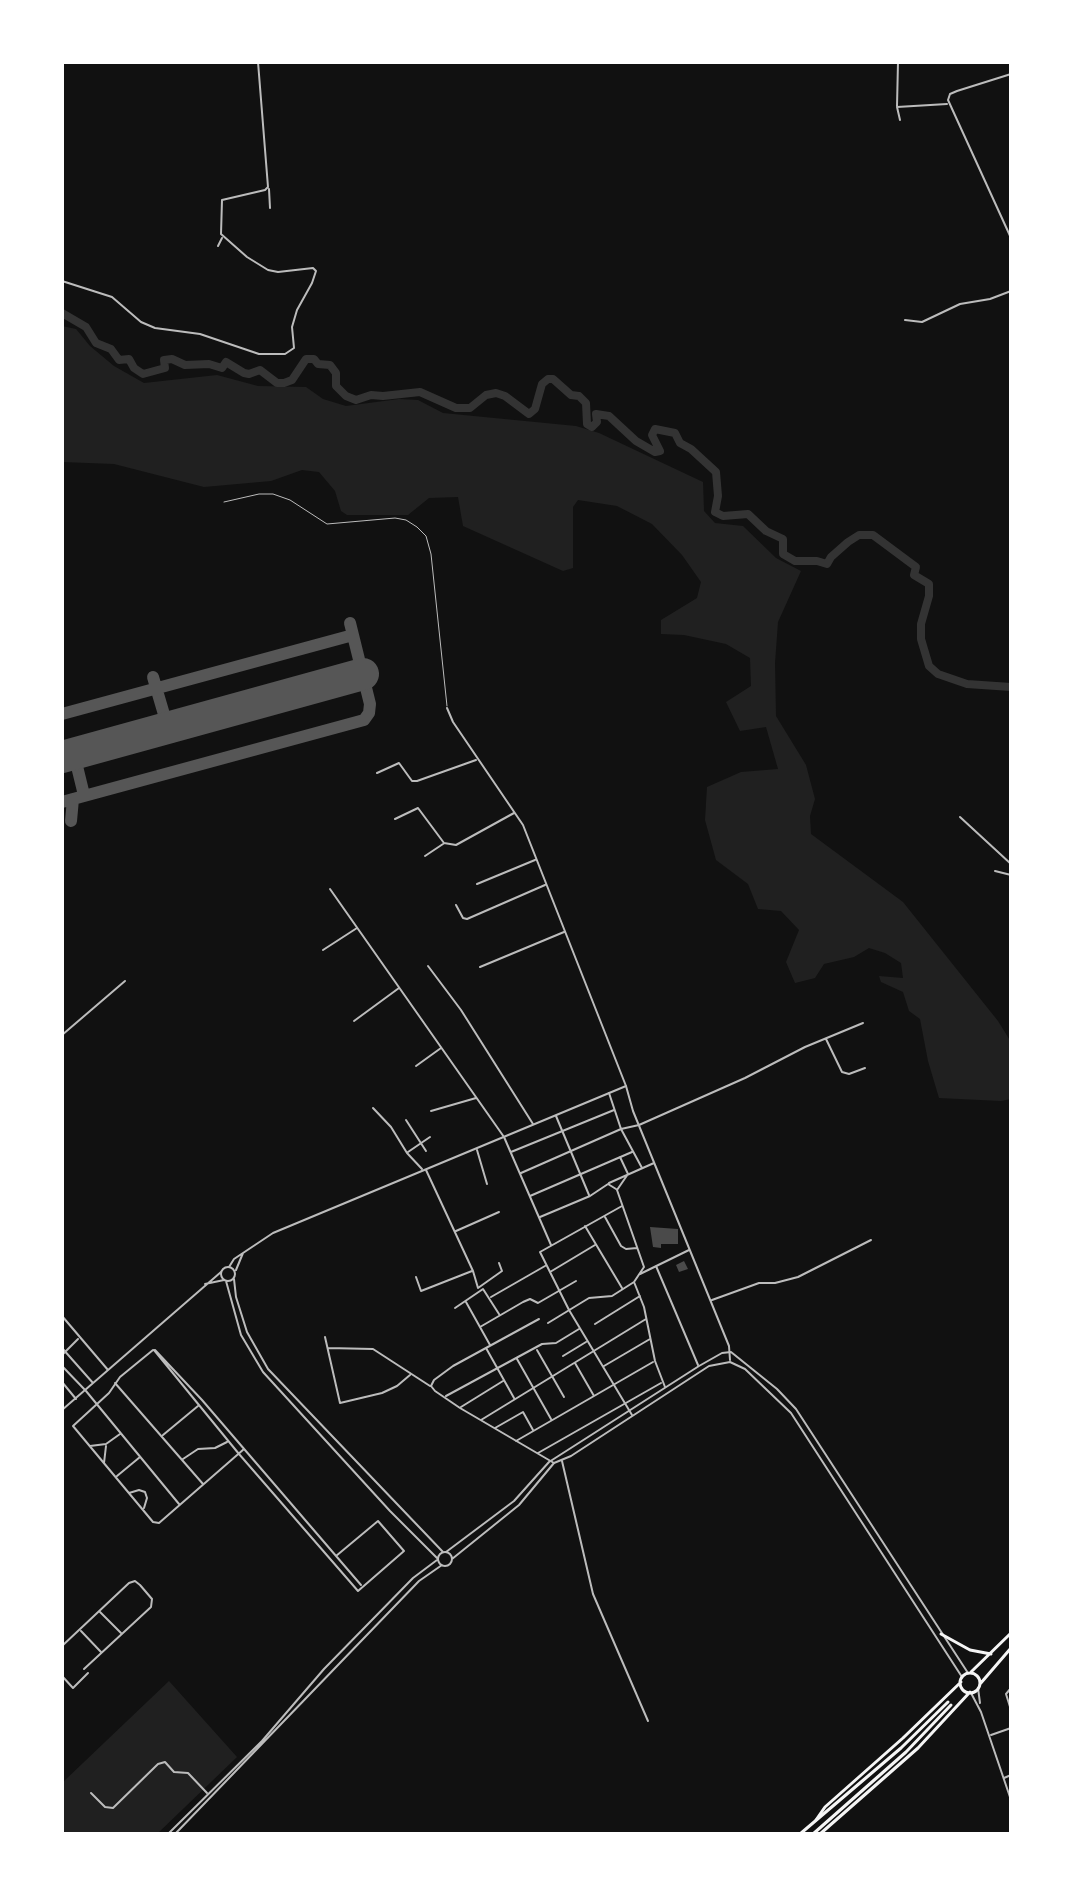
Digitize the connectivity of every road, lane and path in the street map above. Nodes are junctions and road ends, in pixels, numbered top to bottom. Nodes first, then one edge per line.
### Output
1 (258, 62) edge
2 (898, 62) edge
3 (1011, 74) edge
4 (948, 104) junction
5 (897, 107) junction
6 (900, 120) dead end
7 (268, 187) junction
8 (270, 208) dead end
9 (223, 237) junction
10 (1011, 238) edge
11 (218, 246) dead end
12 (62, 281) edge
13 (1011, 291) edge
14 (905, 320) dead end
15 (224, 502) dead end
16 (447, 708) joint
17 (477, 759) junction
18 (377, 773) dead end
19 (515, 813) junction
20 (960, 817) dead end
21 (395, 819) dead end
22 (444, 843) junction
23 (425, 856) dead end
24 (537, 860) junction
25 (1011, 864) edge
26 (995, 871) dead end
27 (1011, 875) edge
28 (477, 884) dead end
29 (546, 885) junction
30 (330, 889) dead end
31 (456, 905) dead end
32 (358, 927) junction
33 (565, 931) junction
34 (323, 950) dead end
35 (428, 966) dead end
36 (480, 967) dead end
37 (125, 981) dead end
38 (400, 987) junction
39 (354, 1021) dead end
40 (863, 1023) dead end
41 (62, 1035) edge
42 (826, 1038) junction
43 (442, 1048) junction
44 (416, 1066) dead end
45 (865, 1068) dead end
46 (626, 1086) junction
47 (609, 1093) junction
48 (477, 1098) junction
49 (373, 1108) dead end
50 (614, 1110) junction
51 (431, 1111) dead end
52 (555, 1116) junction
53 (406, 1120) dead end
54 (534, 1125) junction
55 (639, 1125) junction
56 (621, 1129) junction
57 (562, 1131) junction
58 (430, 1137) dead end
59 (504, 1137) junction
60 (420, 1143) junction
61 (476, 1147) junction
62 (426, 1151) dead end
63 (571, 1151) junction
64 (510, 1152) junction
65 (632, 1152) junction
66 (407, 1153) junction
67 (620, 1157) junction
68 (655, 1163) junction
69 (642, 1168) junction
70 (425, 1170) junction
71 (519, 1173) junction
72 (580, 1174) junction
73 (628, 1174) junction
74 (487, 1184) dead end
75 (608, 1184) junction
76 (617, 1190) junction
77 (529, 1196) junction
78 (590, 1196) junction
79 (622, 1206) junction
80 (499, 1212) dead end
81 (604, 1215) junction
82 (539, 1218) junction
83 (585, 1226) junction
84 (454, 1232) junction
85 (871, 1240) dead end
86 (551, 1245) junction
87 (596, 1245) junction
88 (638, 1247) junction
89 (690, 1250) junction
90 (243, 1252) junction
91 (499, 1263) dead end
92 (546, 1265) junction
93 (656, 1266) junction
94 (229, 1267) junction
95 (473, 1271) junction
96 (221, 1272) junction
97 (235, 1272) junction
98 (550, 1272) junction
99 (640, 1274) junction
100 (416, 1277) dead end
101 (234, 1279) junction
102 (225, 1281) junction
103 (576, 1281) dead end
104 (634, 1282) junction
105 (204, 1285) junction
106 (622, 1289) junction
107 (559, 1291) junction
108 (640, 1296) junction
109 (490, 1298) junction
110 (465, 1301) junction
111 (711, 1301) junction
112 (455, 1308) dead end
113 (569, 1310) junction
114 (500, 1315) junction
115 (62, 1316) edge
116 (539, 1319) dead end
117 (646, 1319) junction
118 (548, 1323) dead end
119 (62, 1324) edge
120 (69, 1324) junction
121 (595, 1324) dead end
122 (480, 1327) junction
123 (580, 1329) junction
124 (80, 1337) junction
125 (325, 1337) dead end
126 (650, 1339) junction
127 (588, 1341) junction
128 (488, 1346) junction
129 (62, 1348) edge
130 (327, 1348) junction
131 (536, 1348) junction
132 (154, 1350) junction
133 (594, 1351) junction
134 (731, 1352) junction
135 (64, 1353) edge
136 (563, 1356) dead end
137 (517, 1358) junction
138 (655, 1361) junction
139 (575, 1362) junction
140 (730, 1362) junction
141 (62, 1366) edge
142 (603, 1366) junction
143 (699, 1366) junction
144 (497, 1368) junction
145 (108, 1371) junction
146 (410, 1375) junction
147 (551, 1377) junction
148 (504, 1380) junction
149 (62, 1382) edge
150 (94, 1383) junction
151 (115, 1383) junction
152 (662, 1383) junction
153 (613, 1385) junction
154 (431, 1386) junction
155 (533, 1388) junction
156 (665, 1388) junction
157 (86, 1391) junction
158 (594, 1396) junction
159 (564, 1397) dead end
160 (444, 1398) junction
161 (62, 1399) edge
162 (76, 1399) junction
163 (515, 1399) junction
164 (96, 1404) junction
165 (68, 1405) junction
166 (198, 1405) junction
167 (625, 1405) junction
168 (460, 1408) junction
169 (62, 1409) edge
170 (629, 1411) junction
171 (632, 1416) junction
172 (480, 1420) junction
173 (552, 1420) junction
174 (494, 1429) junction
175 (534, 1431) junction
176 (121, 1433) junction
177 (162, 1436) junction
178 (228, 1441) junction
179 (515, 1442) junction
180 (106, 1444) junction
181 (90, 1446) junction
182 (244, 1449) junction
183 (536, 1453) junction
184 (239, 1454) junction
185 (141, 1457) junction
186 (182, 1460) junction
187 (562, 1460) junction
188 (549, 1462) junction
189 (104, 1463) junction
190 (554, 1463) junction
191 (116, 1477) junction
192 (204, 1484) junction
193 (128, 1493) junction
194 (179, 1505) junction
195 (143, 1510) junction
196 (444, 1552) junction
197 (336, 1556) junction
198 (437, 1559) junction
199 (452, 1559) junction
200 (442, 1565) junction
201 (363, 1586) junction
202 (99, 1611) junction
203 (80, 1630) junction
204 (1011, 1633) edge
205 (122, 1634) junction
206 (941, 1634) junction
207 (62, 1646) edge
208 (1011, 1648) edge
209 (102, 1652) junction
210 (991, 1654) junction
211 (84, 1669) dead end
212 (88, 1673) dead end
213 (969, 1673) junction
214 (62, 1676) edge
215 (961, 1680) junction
216 (979, 1686) junction
217 (1011, 1688) edge
218 (971, 1692) junction
219 (1011, 1710) edge
220 (981, 1712) junction
221 (648, 1721) dead end
222 (1011, 1728) edge
223 (990, 1736) junction
224 (1011, 1775) edge
225 (1003, 1778) junction
226 (91, 1793) dead end
227 (208, 1794) junction
228 (1011, 1800) edge
229 (814, 1823) junction
230 (168, 1834) edge
231 (175, 1834) edge
232 (800, 1834) edge
233 (813, 1834) edge
234 (820, 1834) edge

1 - 7 street
2 - 5 street
3 - 4 street
4 - 5 street
4 - 10 street
5 - 6 street
7 - 8 street
7 - 9 street
9 - 11 street
9 - 12 street
13 - 14 street
15 - 16 lane
16 - 17 street
17 - 18 street
17 - 19 street
19 - 22 street
19 - 24 street
20 - 25 street
21 - 22 street
22 - 23 street
24 - 28 street
24 - 29 street
26 - 27 street
29 - 31 street
29 - 33 street
30 - 32 street
32 - 34 street
32 - 38 street
33 - 36 street
33 - 46 street
35 - 54 street
37 - 41 street
38 - 39 street
38 - 43 street
40 - 42 street
42 - 45 street
42 - 55 street
43 - 44 street
43 - 48 street
46 - 47 street
46 - 55 street
47 - 50 street
47 - 52 street
48 - 51 street
48 - 59 street
49 - 66 street
50 - 56 street
50 - 57 street
52 - 54 street
52 - 57 street
53 - 60 street
54 - 59 street
55 - 56 street
55 - 68 street
56 - 63 street
56 - 65 street
57 - 63 street
57 - 64 street
58 - 60 street
59 - 61 street
59 - 64 street
60 - 62 street
60 - 66 street
61 - 70 street
61 - 74 street
63 - 71 street
63 - 72 street
64 - 71 street
65 - 67 street
65 - 69 street
66 - 70 street
67 - 72 street
67 - 73 street
68 - 69 street
68 - 89 street
69 - 73 street
70 - 84 street
70 - 90 street
71 - 77 street
72 - 77 street
72 - 78 street
73 - 75 street
73 - 76 street
75 - 76 street
75 - 78 street
76 - 79 street
77 - 82 street
78 - 82 street
79 - 81 street
79 - 88 street
80 - 84 street
81 - 83 street
81 - 88 street
82 - 86 street
83 - 86 street
83 - 87 street
84 - 95 street
85 - 111 street
86 - 92 street
87 - 98 street
87 - 106 street
88 - 99 street
89 - 93 street
89 - 111 street
90 - 94 street
90 - 97 street
91 - 95 street
92 - 98 street
92 - 109 street
93 - 99 street
93 - 143 street
94 - 96 street
94 - 97 street
95 - 100 street
96 - 102 street
96 - 105 street
97 - 101 street
98 - 107 street
99 - 104 street
101 - 102 street
101 - 196 street
102 - 105 street
102 - 198 street
103 - 107 street
104 - 106 street
104 - 108 street
105 - 145 street
106 - 113 street
107 - 113 street
107 - 114 street
108 - 117 street
108 - 121 street
109 - 110 street
109 - 114 street
110 - 112 street
110 - 122 street
111 - 134 street
113 - 118 street
113 - 123 street
114 - 122 street
115 - 120 street
116 - 128 street
117 - 126 street
117 - 133 street
119 - 120 street
120 - 124 street
122 - 128 street
123 - 127 street
123 - 131 street
124 - 135 street
124 - 145 street
125 - 130 street
126 - 138 street
126 - 142 street
127 - 133 street
127 - 136 street
128 - 144 street
128 - 154 street
129 - 135 street
130 - 146 street
130 - 146 street
131 - 137 street
131 - 147 street
132 - 151 street
132 - 166 street
132 - 182 street
133 - 139 street
133 - 142 street
134 - 140 street
134 - 143 street
134 - 206 street
135 - 150 street
137 - 144 street
137 - 155 street
138 - 152 street
138 - 153 street
139 - 147 street
139 - 158 street
140 - 171 street
140 - 215 street
141 - 157 street
142 - 153 street
143 - 156 street
144 - 148 street
144 - 160 street
145 - 150 street
146 - 154 street
147 - 155 street
147 - 159 street
148 - 163 street
148 - 168 street
149 - 162 street
150 - 157 street
151 - 164 street
151 - 177 street
152 - 156 street
152 - 167 street
153 - 158 street
153 - 167 street
154 - 160 street
155 - 163 street
155 - 173 street
156 - 170 street
157 - 162 street
157 - 164 street
158 - 173 street
160 - 168 street
161 - 165 street
162 - 165 street
163 - 172 street
164 - 176 street
164 - 181 street
165 - 169 street
166 - 177 street
166 - 178 street
167 - 170 street
167 - 183 street
168 - 172 street
170 - 171 street
170 - 188 street
171 - 187 street
172 - 174 street
173 - 175 street
174 - 175 street
174 - 179 street
175 - 179 street
176 - 180 street
176 - 185 street
177 - 186 street
178 - 184 street
178 - 186 street
179 - 183 street
180 - 181 street
180 - 189 street
181 - 189 street
182 - 184 street
182 - 197 street
183 - 188 street
184 - 192 street
184 - 201 street
185 - 191 street
185 - 194 street
186 - 192 street
187 - 190 street
187 - 221 street
188 - 190 street
188 - 196 street
189 - 191 street
190 - 199 street
191 - 193 street
192 - 194 street
193 - 195 street
193 - 195 street
194 - 195 street
196 - 198 street
196 - 199 street
197 - 201 street
197 - 201 street
198 - 200 street
198 - 227 street
199 - 200 street
200 - 231 street
202 - 203 street
202 - 205 street
202 - 205 street
203 - 207 street
203 - 209 street
204 - 210 main road
205 - 209 street
206 - 210 main road
206 - 213 street
208 - 216 main road
209 - 211 street
210 - 213 main road
212 - 214 street
213 - 215 main road
213 - 216 main road
215 - 218 main road
215 - 229 main road
216 - 218 main road
216 - 220 street
217 - 219 street
218 - 220 street
218 - 234 main road
220 - 223 street
222 - 223 street
223 - 225 street
224 - 225 street
225 - 228 street
226 - 227 street
227 - 230 street
229 - 232 main road
229 - 233 main road

